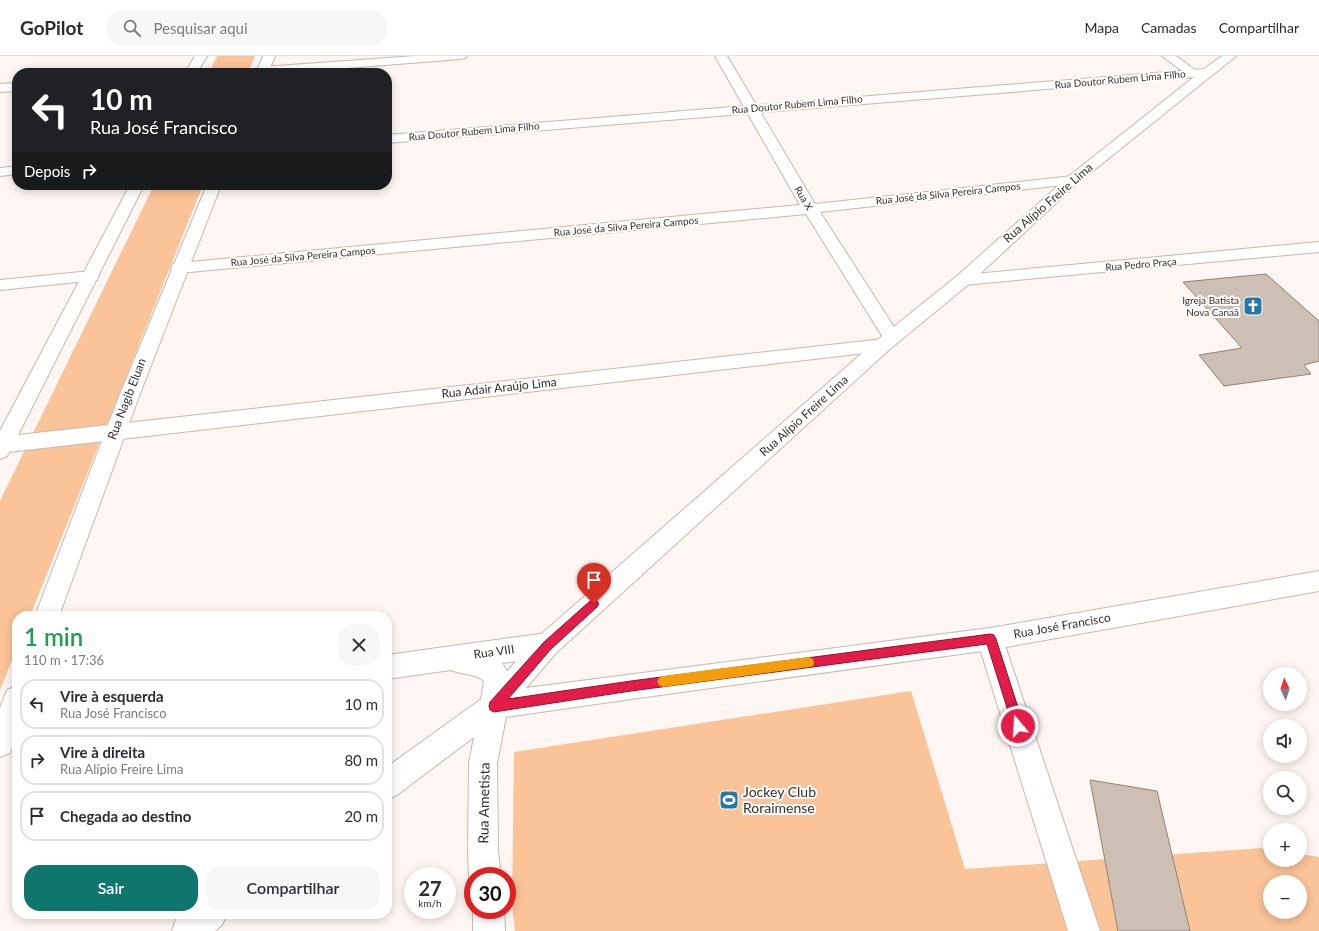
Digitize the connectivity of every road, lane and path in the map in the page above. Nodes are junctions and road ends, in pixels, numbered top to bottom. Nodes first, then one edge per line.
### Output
1 (201, 56) edge
2 (269, 56) edge
3 (461, 56) edge
4 (721, 56) edge
5 (1168, 56) edge
6 (1230, 56) edge
7 (194, 68) edge
8 (264, 68) edge
9 (312, 68) edge
10 (1207, 72) junction
11 (1193, 73) junction
12 (12, 87) edge
13 (0, 88) edge
14 (752, 108) junction
15 (392, 139) edge
16 (12, 171) edge
17 (0, 172) edge
18 (1073, 180) junction
19 (134, 190) edge
20 (212, 190) edge
21 (810, 208) junction
22 (1319, 247) edge
23 (178, 268) junction
24 (91, 276) junction
25 (963, 280) junction
26 (0, 285) edge
27 (887, 341) junction
28 (114, 432) junction
29 (1, 447) edge
30 (1319, 581) edge
31 (49, 611) edge
32 (990, 639) junction
33 (547, 645) junction
34 (440, 659) junction
35 (392, 666) edge
36 (494, 706) junction
37 (392, 781) edge
38 (485, 867) edge
39 (204, 919) edge
40 (488, 919) edge
41 (188, 931) edge
42 (489, 931) edge
43 (1084, 931) edge

1 - 7 street
2 - 8 street
3 - 9 street
4 - 14 street, Rua X
5 - 11 street
6 - 10 street, Rua Alípio Freire Lima
10 - 11 street, Rua Doutor Rubem Lima Filho
10 - 18 street, Rua Alípio Freire Lima
11 - 14 street, Rua Doutor Rubem Lima Filho
12 - 13 street
14 - 15 street, Rua Doutor Rubem Lima Filho
14 - 21 street, Rua X
16 - 17 street
18 - 21 street, Rua José da Silva Pereira Campos
18 - 25 street, Rua Alípio Freire Lima
19 - 24 street
20 - 23 street, Rua Nagib Eluan
21 - 23 street, Rua José da Silva Pereira Campos
21 - 27 street, Rua X
22 - 25 street, Rua Pedro Praça
23 - 28 street, Rua Nagib Eluan
24 - 26 street
24 - 29 street
25 - 27 street, Rua Alípio Freire Lima
27 - 28 street, Rua Adair Araújo Lima
27 - 33 street, Rua Alípio Freire Lima
28 - 29 street, Rua Adair Araújo Lima
28 - 31 street, Rua Nagib Eluan
30 - 32 street, Rua José Francisco
32 - 36 street, Rua José Francisco
32 - 43 street
33 - 34 street, Rua VIII
33 - 36 street, Rua Alípio Freire Lima
34 - 35 street, Rua VIII
34 - 36 street, Rua VIII
36 - 37 street, Rua Alípio Freire Lima
36 - 38 street, Rua Ametista
39 - 41 street
40 - 42 street

